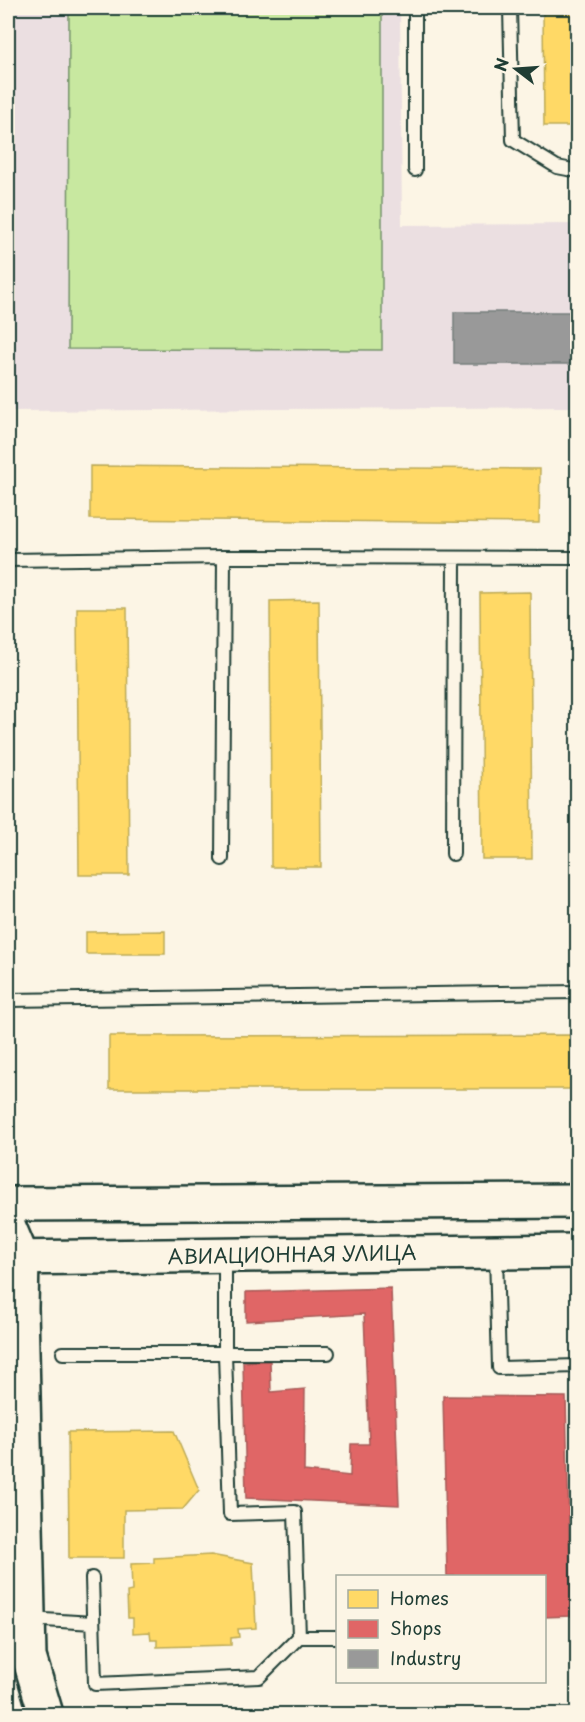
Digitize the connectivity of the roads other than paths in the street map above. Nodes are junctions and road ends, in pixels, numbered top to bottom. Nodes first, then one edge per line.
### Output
1 (415, 8) edge
2 (510, 8) edge
3 (415, 170) dead end
4 (578, 171) edge
5 (224, 557) junction
6 (454, 558) junction
7 (578, 558) edge
8 (8, 560) edge
9 (453, 854) dead end
10 (222, 859) dead end
11 (578, 992) edge
12 (8, 1000) edge
13 (578, 1201) edge
14 (8, 1204) edge
15 (8, 1225) edge
16 (496, 1251) junction
17 (578, 1251) edge
18 (225, 1255) junction
19 (15, 1258) edge
20 (63, 1353) dead end
21 (225, 1353) junction
22 (328, 1353) dead end
23 (578, 1366) edge
24 (92, 1578) dead end
25 (28, 1618) junction
26 (93, 1623) junction
27 (299, 1637) junction
28 (336, 1637) edge
29 (46, 1714) edge

1 - 3 lane
2 - 4 lane
5 - 6 lane
5 - 8 lane
5 - 10 lane
6 - 7 lane
6 - 9 lane
11 - 12 lane
13 - 14 main road
15 - 19 main road
16 - 17 main road, АВИАЦИОННАЯ УЛИЦА
16 - 18 main road, АВИАЦИОННАЯ УЛИЦА
16 - 23 lane
18 - 19 main road, АВИАЦИОННАЯ УЛИЦА
18 - 21 lane
19 - 25 main road
20 - 21 lane
21 - 22 lane
21 - 27 lane
24 - 26 lane
25 - 26 lane
25 - 29 main road
26 - 27 lane
27 - 28 lane

